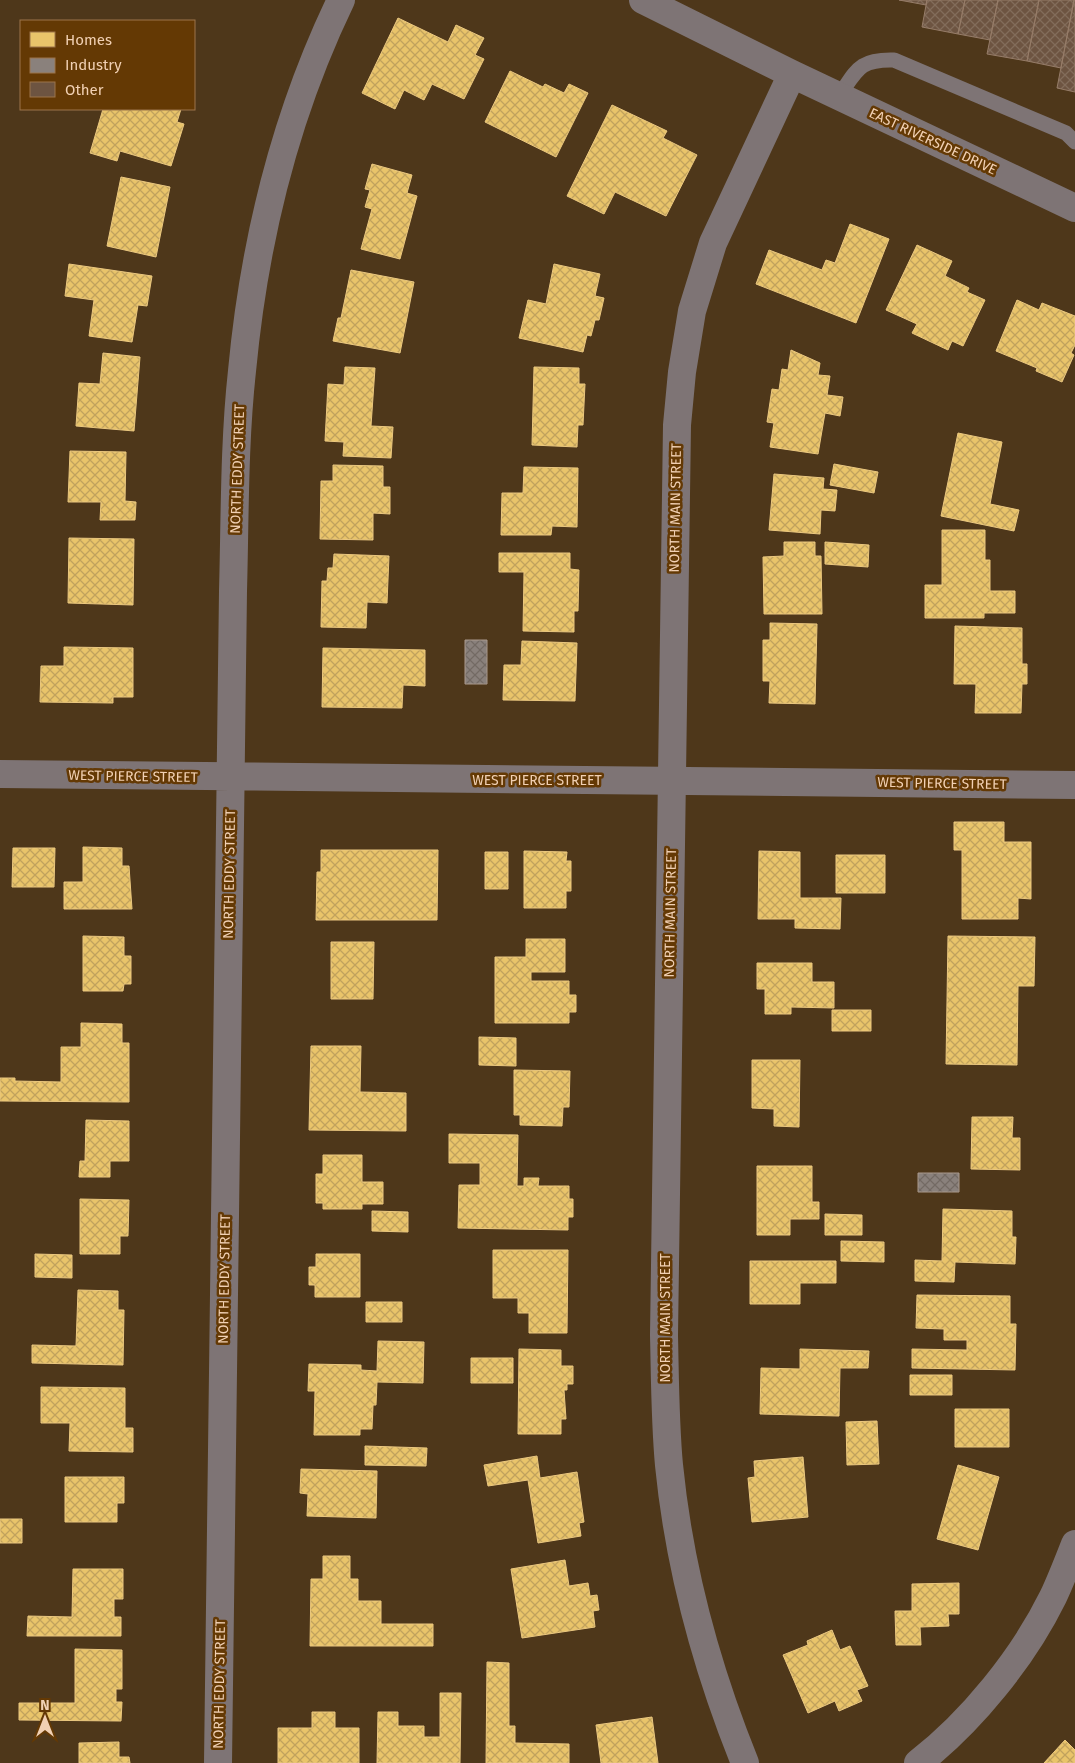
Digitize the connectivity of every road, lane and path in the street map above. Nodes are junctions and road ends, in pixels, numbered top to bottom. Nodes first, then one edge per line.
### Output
1 (342, 0) edge
2 (643, 0) edge
3 (792, 74) junction
4 (839, 96) junction
5 (1075, 142) edge
6 (1075, 208) edge
7 (0, 774) edge
8 (230, 777) junction
9 (672, 781) junction
10 (1075, 784) edge
11 (1075, 1544) edge
12 (218, 1763) edge
13 (745, 1763) edge
14 (918, 1763) edge

1 - 8 street, NORTH EDDY STREET
2 - 3 street, EAST RIVERSIDE DRIVE
3 - 4 street, EAST RIVERSIDE DRIVE
3 - 9 street, NORTH MAIN STREET
4 - 5 lane
4 - 6 street, EAST RIVERSIDE DRIVE
7 - 8 street, WEST PIERCE STREET
8 - 9 street, WEST PIERCE STREET
8 - 12 street, NORTH EDDY STREET
9 - 10 street, WEST PIERCE STREET
9 - 13 street, NORTH MAIN STREET
11 - 14 street

